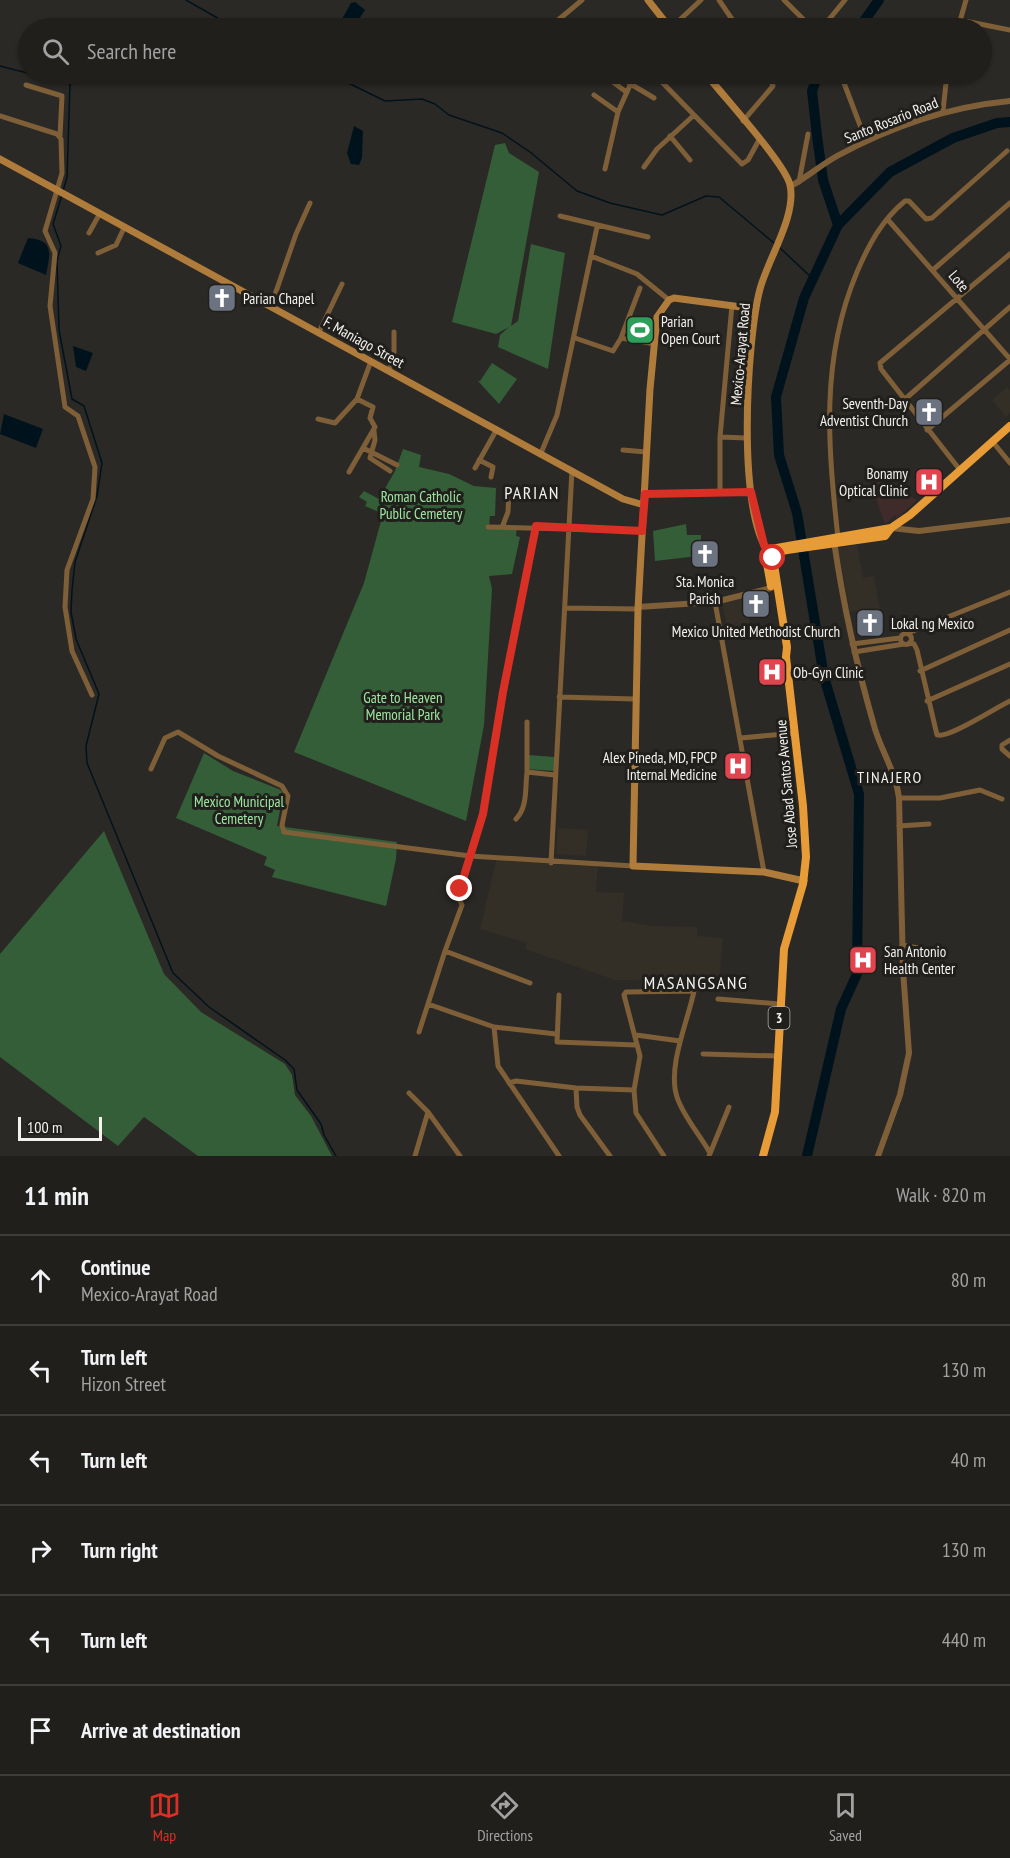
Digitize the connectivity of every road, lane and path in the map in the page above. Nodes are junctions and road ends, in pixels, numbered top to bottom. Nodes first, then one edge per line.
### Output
1 (582, 0) edge
2 (648, 0) edge
3 (701, 0) edge
4 (719, 0) edge
5 (784, 0) edge
6 (794, 0) edge
7 (845, 0) edge
8 (966, 0) edge
9 (789, 6) junction
10 (561, 18) edge
11 (662, 18) edge
12 (681, 18) edge
13 (731, 18) edge
14 (802, 18) edge
15 (830, 18) edge
16 (961, 18) edge
17 (992, 26) edge
18 (1010, 30) edge
19 (616, 84) edge
20 (628, 84) edge
21 (631, 84) edge
22 (663, 84) edge
23 (714, 84) edge
24 (772, 84) edge
25 (844, 84) edge
26 (946, 84) edge
27 (26, 86) dead end
28 (625, 91) junction
29 (594, 95) dead end
30 (654, 98) dead end
31 (1010, 101) edge
32 (943, 111) junction
33 (618, 112) junction
34 (0, 116) edge
35 (693, 116) junction
36 (743, 121) junction
37 (808, 134) dead end
38 (60, 136) junction
39 (670, 136) junction
40 (759, 140) junction
41 (866, 141) junction
42 (1007, 151) dead end
43 (0, 159) edge
44 (690, 159) dead end
45 (644, 166) dead end
46 (605, 169) dead end
47 (799, 182) junction
48 (790, 186) junction
49 (57, 191) junction
50 (310, 203) dead end
51 (1010, 203) edge
52 (99, 215) junction
53 (560, 216) dead end
54 (889, 220) junction
55 (597, 226) junction
56 (124, 228) junction
57 (89, 232) dead end
58 (648, 237) dead end
59 (98, 253) dead end
60 (1010, 254) edge
61 (591, 256) junction
62 (934, 269) junction
63 (342, 284) dead end
64 (640, 288) dead end
65 (959, 299) junction
66 (669, 300) junction
67 (732, 305) junction
68 (271, 306) junction
69 (1010, 307) edge
70 (756, 309) junction
71 (985, 331) junction
72 (320, 332) junction
73 (394, 332) dead end
74 (575, 338) junction
75 (621, 338) junction
76 (655, 344) junction
77 (1010, 359) edge
78 (371, 361) junction
79 (389, 371) junction
80 (357, 399) junction
81 (904, 400) junction
82 (318, 419) dead end
83 (1010, 426) edge
84 (496, 429) junction
85 (927, 430) junction
86 (374, 431) junction
87 (720, 437) junction
88 (746, 438) junction
89 (992, 441) junction
90 (363, 448) junction
91 (623, 450) dead end
92 (646, 452) junction
93 (372, 453) junction
94 (542, 453) junction
95 (479, 460) junction
96 (1010, 463) edge
97 (397, 465) dead end
98 (475, 468) dead end
99 (572, 470) junction
100 (960, 470) junction
101 (390, 471) dead end
102 (349, 472) dead end
103 (491, 477) dead end
104 (509, 490) dead end
105 (720, 492) junction
106 (751, 492) junction
107 (645, 494) junction
108 (644, 505) junction
109 (1010, 520) edge
110 (503, 525) junction
111 (488, 526) dead end
112 (536, 526) junction
113 (891, 528) junction
114 (568, 530) junction
115 (642, 531) junction
116 (836, 540) junction
117 (771, 555) junction
118 (771, 588) junction
119 (1010, 592) edge
120 (715, 602) junction
121 (565, 608) junction
122 (638, 608) junction
123 (1010, 630) edge
124 (908, 633) junction
125 (904, 642) junction
126 (852, 644) junction
127 (854, 652) junction
128 (786, 657) junction
129 (1010, 664) edge
130 (920, 671) junction
131 (92, 695) dead end
132 (559, 697) junction
133 (635, 699) junction
134 (927, 701) junction
135 (1010, 701) edge
136 (527, 722) dead end
137 (795, 733) junction
138 (741, 738) junction
139 (1010, 740) edge
140 (1010, 756) edge
141 (151, 769) dead end
142 (527, 772) junction
143 (555, 775) junction
144 (898, 798) junction
145 (1002, 799) dead end
146 (516, 819) dead end
147 (929, 824) dead end
148 (899, 826) junction
149 (470, 856) junction
150 (551, 863) junction
151 (633, 866) junction
152 (764, 872) junction
153 (804, 881) junction
154 (902, 945) junction
155 (445, 951) junction
156 (940, 952) dead end
157 (530, 983) dead end
158 (559, 995) dead end
159 (718, 999) dead end
160 (429, 1004) junction
161 (779, 1004) junction
162 (495, 1027) junction
163 (419, 1032) dead end
164 (556, 1034) junction
165 (636, 1035) junction
166 (680, 1041) junction
167 (636, 1045) junction
168 (703, 1054) dead end
169 (778, 1056) junction
170 (509, 1083) junction
171 (576, 1088) junction
172 (634, 1090) junction
173 (409, 1093) dead end
174 (729, 1107) dead end
175 (428, 1112) junction
176 (710, 1154) edge
177 (415, 1156) edge
178 (460, 1156) edge
179 (559, 1156) edge
180 (610, 1156) edge
181 (664, 1156) edge
182 (763, 1156) edge
183 (878, 1156) edge

1 - 10 street
2 - 11 main road
3 - 12 street
4 - 13 street
5 - 9 street
6 - 9 street
7 - 15 street
8 - 16 street
9 - 14 street
17 - 18 street
19 - 28 street
20 - 28 street
21 - 30 street
22 - 35 street
23 - 36 main road
24 - 36 street
25 - 41 street
26 - 32 street
27 - 38 street
28 - 33 street
29 - 33 street
31 - 32 street, Santo Rosario Road
32 - 41 street, Santo Rosario Road
33 - 46 street
34 - 38 street
35 - 39 street
35 - 40 street
36 - 40 main road
37 - 47 street
38 - 49 street
39 - 44 street
39 - 45 street
40 - 48 main road
41 - 47 street, Santo Rosario Road
42 - 54 street
43 - 49 main road, F. Maniago Street
47 - 48 street, Santo Rosario Road
48 - 70 main road, Mexico-Arayat Road
49 - 52 main road, F. Maniago Street
49 - 131 street
50 - 68 street
51 - 62 street
52 - 56 main road, F. Maniago Street
52 - 57 street
53 - 55 street
54 - 62 street, Lote
54 - 116 street
55 - 58 street
55 - 61 street
56 - 59 street
56 - 68 main road, F. Maniago Street
60 - 65 street
61 - 66 street
61 - 74 street
62 - 65 street, Lote
63 - 72 street
64 - 75 street
65 - 71 street, Lote
65 - 81 street
66 - 67 main road
66 - 76 main road
67 - 70 main road
67 - 87 street
68 - 72 main road, F. Maniago Street
69 - 71 street
70 - 88 main road, Mexico-Arayat Road
71 - 77 street, Lote
71 - 81 street
72 - 78 main road, F. Maniago Street
73 - 79 street
74 - 75 street
74 - 94 street
75 - 76 street
76 - 92 main road
77 - 85 street
78 - 79 main road, F. Maniago Street
78 - 80 street
79 - 84 main road, F. Maniago Street
80 - 82 street
80 - 86 street
81 - 85 street
83 - 89 highway
84 - 94 main road, F. Maniago Street
84 - 95 street
85 - 100 street
86 - 90 street
86 - 93 street
87 - 88 street
87 - 105 street
88 - 106 main road, Mexico-Arayat Road
89 - 96 street
89 - 100 highway
90 - 93 street
90 - 102 street
91 - 92 street
92 - 107 main road
93 - 97 street
93 - 101 street
94 - 99 main road, F. Maniago Street
95 - 98 street
95 - 103 street
99 - 108 main road, F. Maniago Street
99 - 114 street
100 - 113 highway
104 - 110 street
105 - 106 street
105 - 107 street
106 - 117 main road, Mexico-Arayat Road
107 - 108 main road
108 - 115 main road
109 - 113 street
110 - 111 street
110 - 112 street
112 - 114 street
112 - 149 street
113 - 116 highway
114 - 115 street
114 - 121 street
115 - 122 main road
116 - 117 highway
116 - 126 street
117 - 118 highway, Jose Abad Santos Avenue / 3
117 - 128 highway, Jose Abad Santos Avenue / 3
118 - 120 street
118 - 128 highway, Jose Abad Santos Avenue / 3
119 - 124 street
120 - 122 street
120 - 138 street
121 - 122 street
121 - 132 street
122 - 133 main road
123 - 130 street
124 - 125 street
124 - 125 street
125 - 126 street
125 - 127 street
125 - 130 street
126 - 127 street
127 - 144 street
128 - 137 highway, Jose Abad Santos Avenue / 3
129 - 134 street
130 - 134 street
132 - 133 street
132 - 143 street
133 - 151 main road
134 - 135 street
136 - 142 street
137 - 138 street
137 - 153 highway, Jose Abad Santos Avenue / 3
138 - 152 street
139 - 140 street
141 - 149 street
142 - 143 street
142 - 146 street
143 - 150 street
144 - 145 street
144 - 148 street
147 - 148 street
148 - 154 street
149 - 150 street
149 - 155 street
150 - 151 street
151 - 152 main road
152 - 153 main road
153 - 161 highway, Jose Abad Santos Avenue / 3
154 - 156 street
154 - 183 street
155 - 157 street
155 - 160 street
158 - 164 street
159 - 161 street
160 - 162 street
160 - 163 street
161 - 169 highway, Jose Abad Santos Avenue / 3
162 - 164 street
162 - 170 street
164 - 167 street
165 - 166 street
165 - 166 street
165 - 167 street
166 - 176 street
167 - 172 street
168 - 169 street
169 - 182 highway, Jose Abad Santos Avenue / 3
170 - 171 street
170 - 179 street
171 - 172 street
171 - 180 street
172 - 181 street
173 - 175 street
174 - 176 street
175 - 177 street
175 - 178 street

